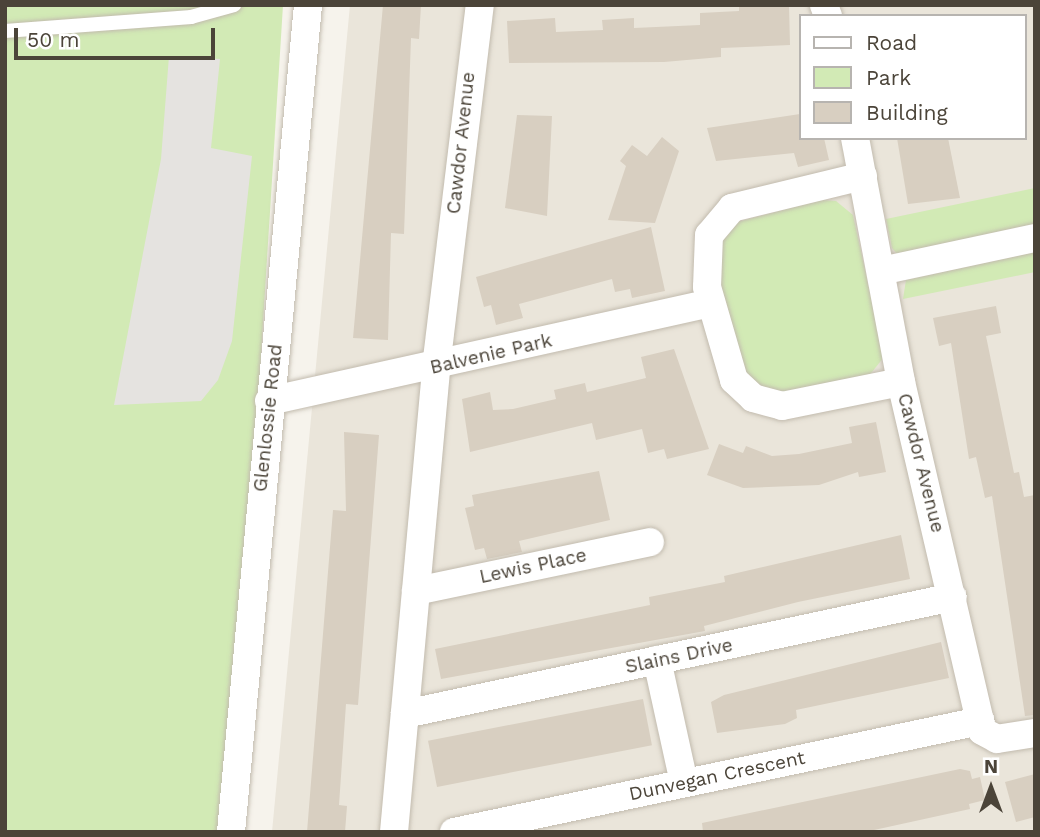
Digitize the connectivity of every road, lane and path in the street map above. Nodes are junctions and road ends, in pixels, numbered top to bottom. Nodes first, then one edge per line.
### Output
1 (234, 5) edge
2 (308, 5) edge
3 (480, 5) edge
4 (5, 31) edge
5 (855, 140) edge
6 (863, 176) junction
7 (1035, 238) edge
8 (881, 271) junction
9 (711, 303) junction
10 (436, 367) junction
11 (901, 382) junction
12 (269, 401) junction
13 (650, 542) dead end
14 (416, 591) junction
15 (953, 597) junction
16 (657, 660) junction
17 (405, 714) junction
18 (980, 721) junction
19 (1035, 733) edge
20 (684, 783) junction
21 (231, 832) edge
22 (394, 832) edge
23 (454, 832) edge

1 - 4 lane
2 - 12 street, Glenlossie Road
3 - 10 street, Cawdor Avenue
5 - 6 street, Cawdor Avenue
6 - 8 street, Cawdor Avenue
6 - 9 street
7 - 8 street
8 - 11 street, Cawdor Avenue
9 - 10 street, Balvenie Park
9 - 11 street
10 - 12 street, Balvenie Park
10 - 14 street
11 - 15 street, Cawdor Avenue
12 - 21 street, Glenlossie Road
13 - 14 street, Lewis Place
14 - 17 street
15 - 16 street, Slains Drive
15 - 18 street, Cawdor Avenue
16 - 17 street, Slains Drive
16 - 20 street
17 - 22 street
18 - 19 street
18 - 20 street, Dunvegan Crescent
20 - 23 street, Dunvegan Crescent

